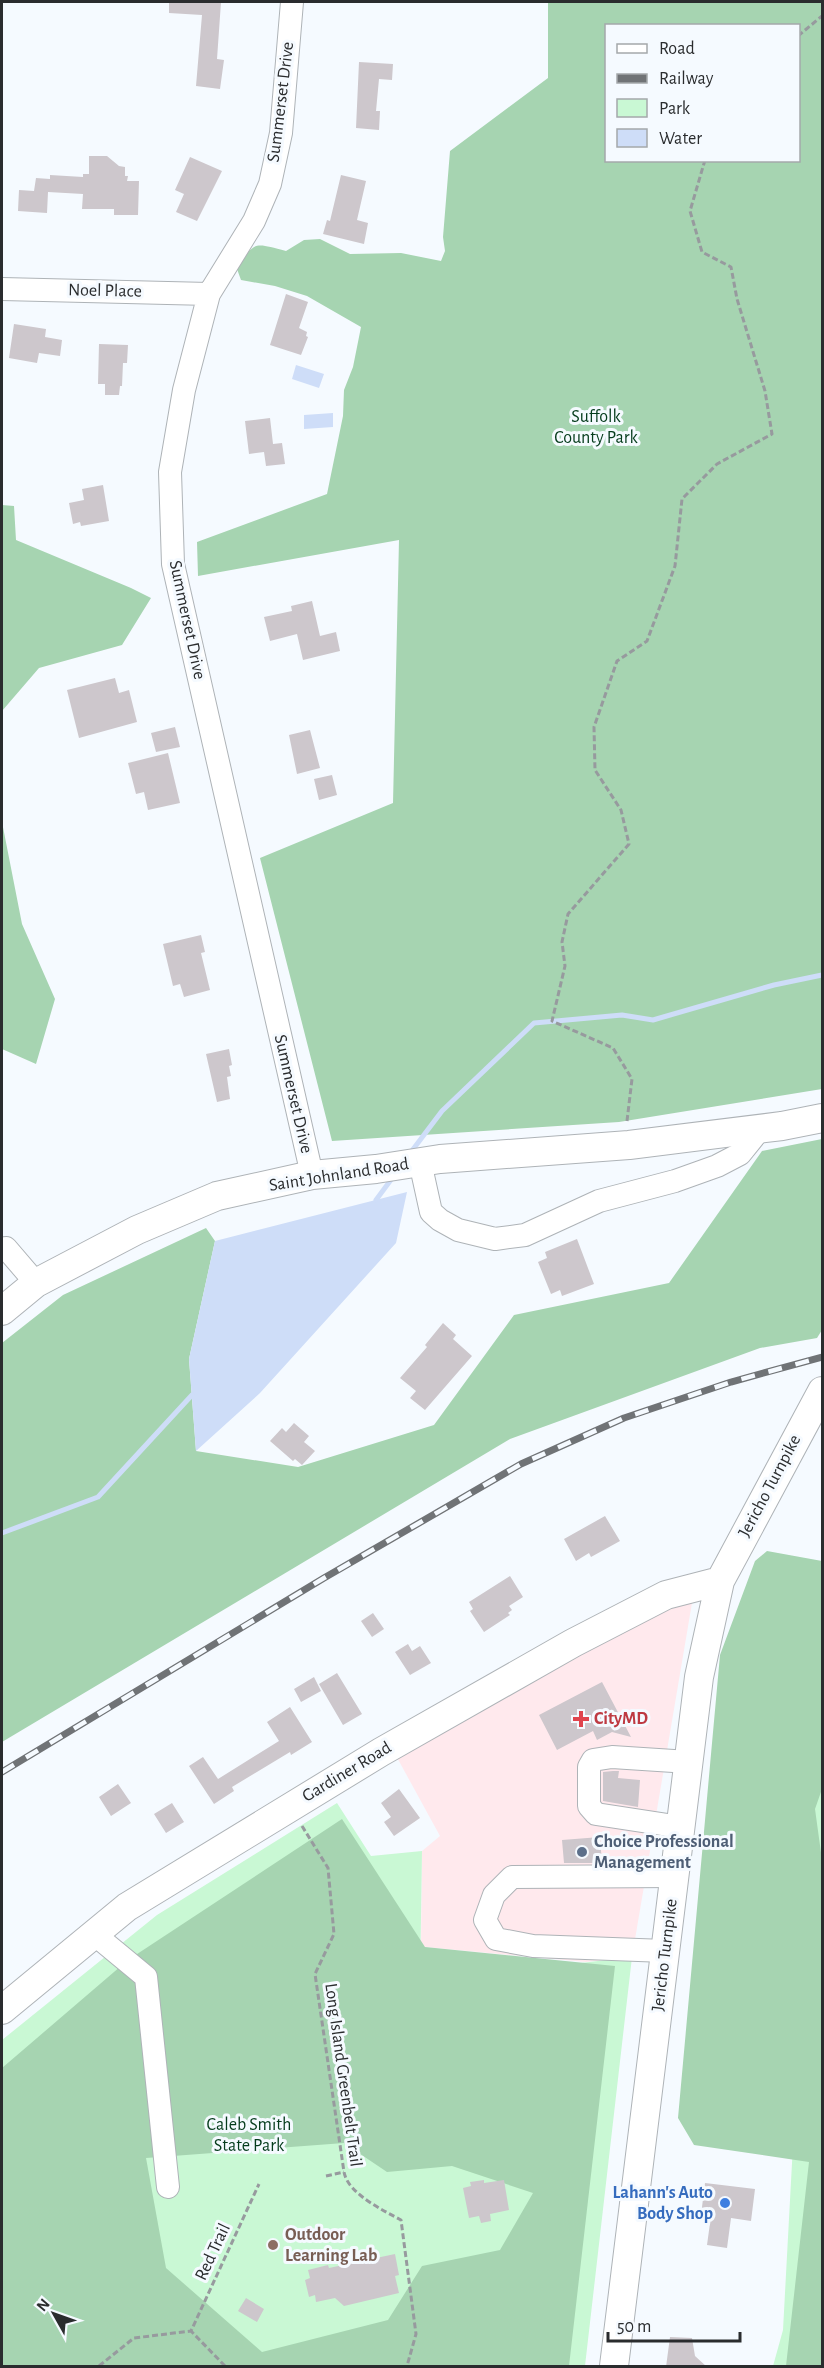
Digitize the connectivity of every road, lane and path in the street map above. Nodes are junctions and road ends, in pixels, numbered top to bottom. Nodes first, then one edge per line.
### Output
1 (292, 2) edge
2 (822, 16) edge
3 (800, 34) edge
4 (704, 162) edge
5 (2, 289) edge
6 (209, 294) junction
7 (822, 1104) edge
8 (822, 1118) edge
9 (627, 1124) dead end
10 (761, 1128) junction
11 (526, 1153) junction
12 (430, 1161) junction
13 (312, 1175) junction
14 (2, 1249) edge
15 (36, 1283) junction
16 (2, 1311) edge
17 (822, 1391) edge
18 (720, 1581) junction
19 (688, 1762) junction
20 (290, 1806) junction
21 (681, 1827) junction
22 (675, 1876) junction
23 (94, 1934) junction
24 (665, 1951) junction
25 (2, 2010) edge
26 (344, 2172) junction
27 (326, 2176) dead end
28 (259, 2184) dead end
29 (168, 2187) dead end
30 (191, 2331) junction
31 (99, 2367) edge
32 (225, 2367) edge
33 (408, 2367) edge
34 (614, 2367) edge

1 - 6 street, Summerset Drive
2 - 3 path
4 - 9 path
5 - 6 street, Noel Place
6 - 13 street, Summerset Drive
7 - 11 main road, Saint Johnland Road
8 - 10 main road, Saint Johnland Road
10 - 11 main road, Saint Johnland Road
10 - 12 street
11 - 12 main road, Saint Johnland Road
12 - 13 main road, Saint Johnland Road
13 - 15 main road, Saint Johnland Road
14 - 15 street
15 - 16 main road, Saint Johnland Road
17 - 18 main road, Jericho Turnpike
18 - 19 main road, Jericho Turnpike
18 - 20 main road, Gardiner Road
19 - 21 main road, Jericho Turnpike
19 - 21 street
20 - 23 main road, Gardiner Road
20 - 26 path, Long Island Greenbelt Trail
21 - 22 main road, Jericho Turnpike
22 - 24 main road, Jericho Turnpike
22 - 24 street
23 - 25 main road, Gardiner Road
23 - 29 street
24 - 34 main road, Jericho Turnpike
26 - 27 path
26 - 33 path, Long Island Greenbelt Trail
28 - 30 path, Red Trail
30 - 31 path
30 - 32 path

